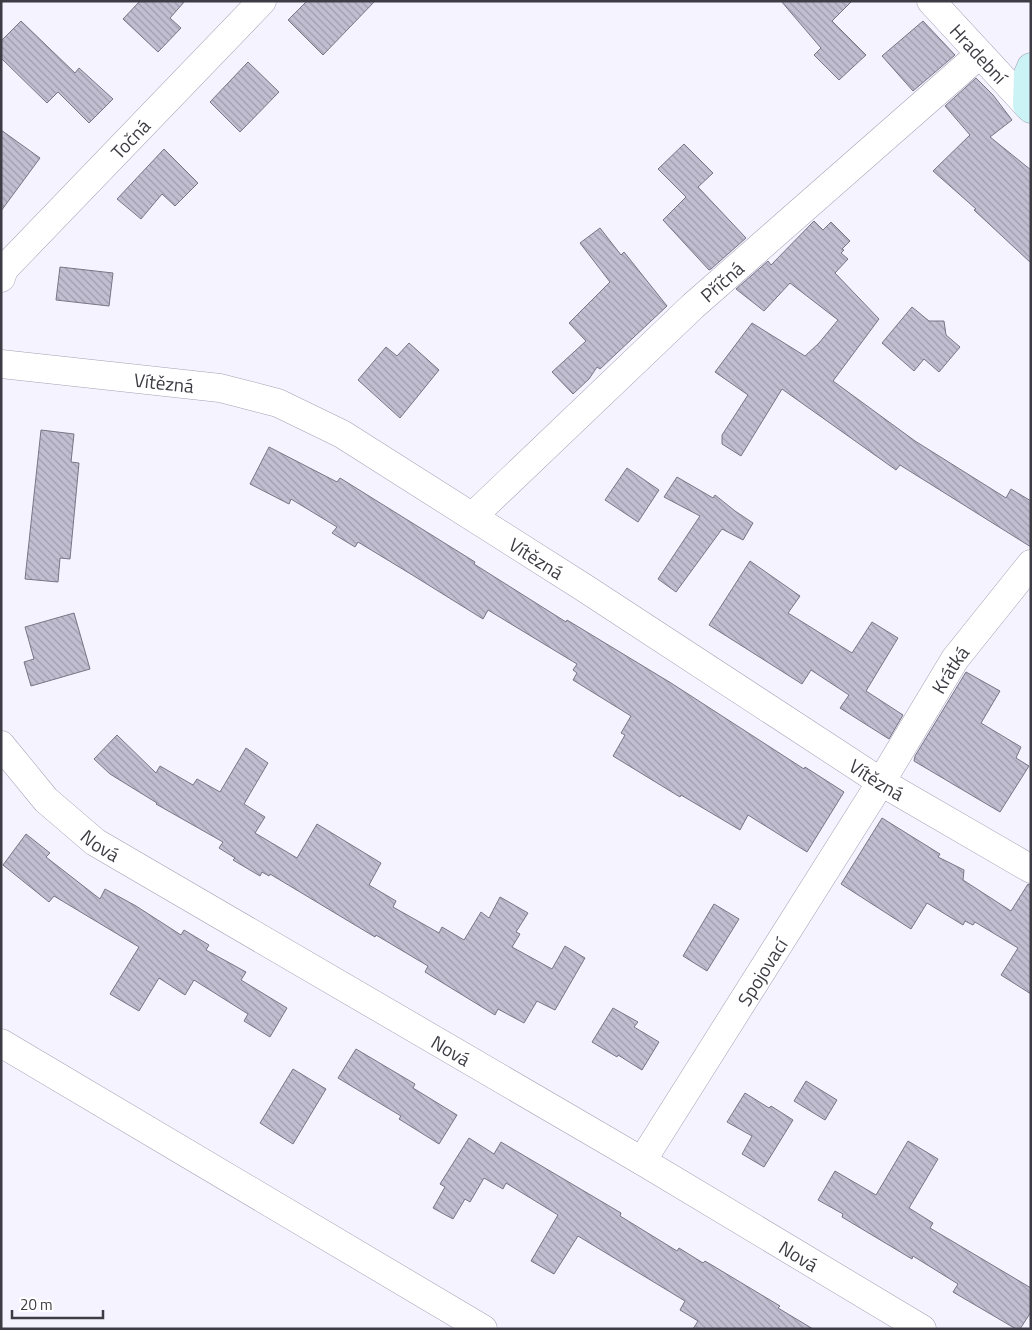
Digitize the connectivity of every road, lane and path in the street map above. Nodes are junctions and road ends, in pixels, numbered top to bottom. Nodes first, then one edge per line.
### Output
1 (262, 1) edge
2 (931, 1) edge
3 (980, 54) junction
4 (1031, 67) edge
5 (1029, 107) edge
6 (1, 278) edge
7 (1, 364) edge
8 (474, 516) junction
9 (1031, 564) edge
10 (1, 745) edge
11 (881, 782) junction
12 (1031, 869) edge
13 (1, 1043) edge
14 (642, 1161) junction
15 (483, 1329) edge
16 (922, 1329) edge

1 - 6 street, Točná
2 - 3 street, Hradební
3 - 5 street, Hradební
3 - 8 street, Příčná
4 - 5 street
7 - 8 street, Vítězná
8 - 11 street, Vítězná
9 - 11 street, Krátká
10 - 14 street, Nová
11 - 12 street, Vítězná
11 - 14 street, Spojovací
13 - 15 street
14 - 16 street, Nová

